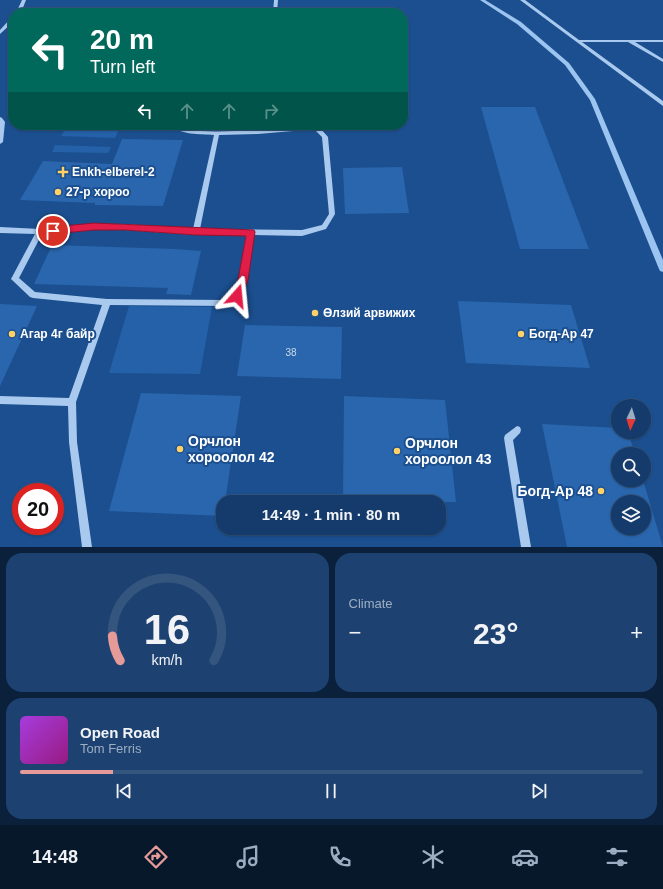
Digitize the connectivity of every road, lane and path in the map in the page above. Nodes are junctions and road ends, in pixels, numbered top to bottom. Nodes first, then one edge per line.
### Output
1 (522, 0) edge
2 (8, 24) edge
3 (0, 33) edge
4 (578, 41) junction
5 (629, 41) junction
6 (663, 41) edge
7 (663, 61) edge
8 (663, 104) edge
9 (0, 119) edge
10 (184, 130) edge
11 (282, 130) edge
12 (319, 130) edge
13 (217, 132) junction
14 (258, 132) joint
15 (0, 142) edge
16 (0, 230) edge
17 (40, 232) junction
18 (196, 232) junction
19 (250, 232) junction
20 (108, 302) junction
21 (0, 400) edge
22 (72, 402) junction
23 (518, 430) dead end
24 (87, 547) edge
25 (526, 547) edge

1 - 4 street
2 - 3 street
4 - 5 street
4 - 8 street
5 - 6 street
5 - 7 street
9 - 15 street
10 - 13 street
11 - 14 street
12 - 19 street
13 - 14 street
13 - 18 street
16 - 17 street
17 - 18 street
17 - 20 street
18 - 19 street
19 - 20 street
20 - 22 street
21 - 22 street
22 - 24 street
23 - 25 street

